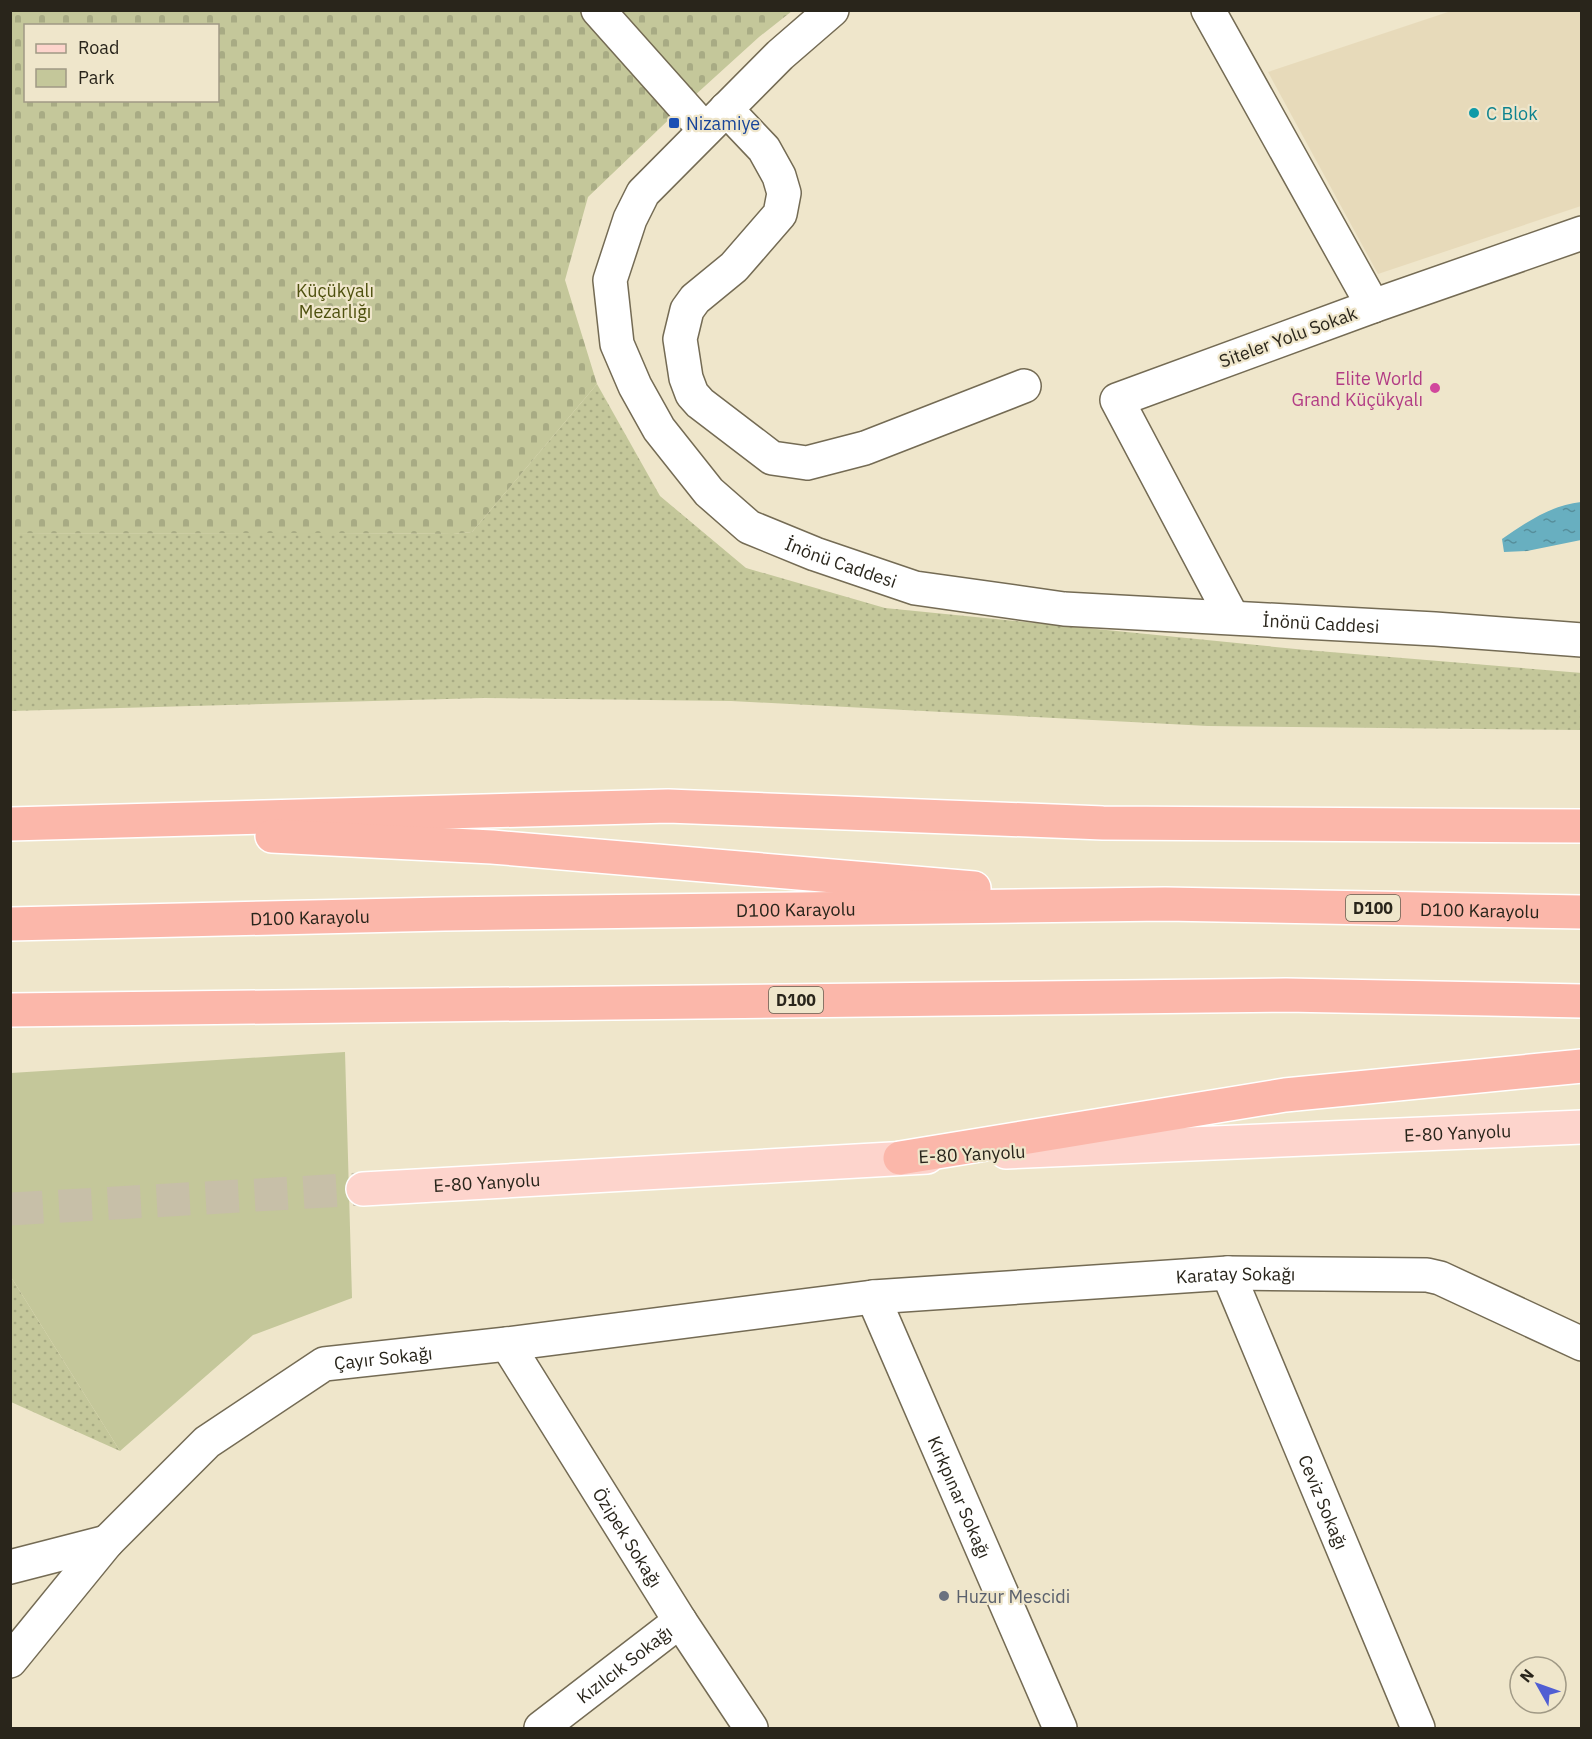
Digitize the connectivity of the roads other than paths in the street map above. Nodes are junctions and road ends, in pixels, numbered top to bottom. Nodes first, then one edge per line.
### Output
1 (598, 10) edge
2 (832, 10) edge
3 (1208, 10) edge
4 (715, 119) junction
5 (1581, 233) edge
6 (1373, 306) junction
7 (1024, 386) dead end
8 (1232, 617) junction
9 (1581, 640) edge
10 (26, 824) edge
11 (1581, 826) edge
12 (1165, 904) junction
13 (1581, 912) edge
14 (10, 924) edge
15 (1581, 1002) edge
16 (10, 1010) edge
17 (1581, 1066) edge
18 (1581, 1126) edge
19 (900, 1158) junction
20 (363, 1189) tunnel mouth
21 (1228, 1273) junction
22 (873, 1297) junction
23 (507, 1344) junction
24 (1581, 1344) edge
25 (107, 1542) junction
26 (10, 1567) edge
27 (680, 1621) junction
28 (10, 1661) edge
29 (541, 1728) edge
30 (751, 1728) edge
31 (1060, 1728) edge
32 (1418, 1728) edge

1 - 4 street
2 - 4 street, İnönü Caddesi
3 - 6 street, Siteler Yolu Sokak
4 - 7 street
4 - 8 street, İnönü Caddesi
5 - 6 street
6 - 8 street, Siteler Yolu Sokak
8 - 9 street, İnönü Caddesi
10 - 11 highway
10 - 12 highway
12 - 13 highway, D100 Karayolu / D100
12 - 14 highway, D100 Karayolu / D100
15 - 16 highway, D100
17 - 19 highway
18 - 19 main road, E-80 Yanyolu
19 - 20 main road, E-80 Yanyolu
21 - 22 street, Karatay Sokağı
21 - 24 street, Karatay Sokağı
21 - 32 street, Ceviz Sokağı
22 - 23 street, Çayır Sokağı
22 - 31 street, Kırkpınar Sokağı
23 - 25 street, Çayır Sokağı
23 - 27 street, Özipek Sokağı
25 - 26 street
25 - 28 street, Çayır Sokağı
27 - 29 street, Kızılcık Sokağı
27 - 30 street, Özipek Sokağı

